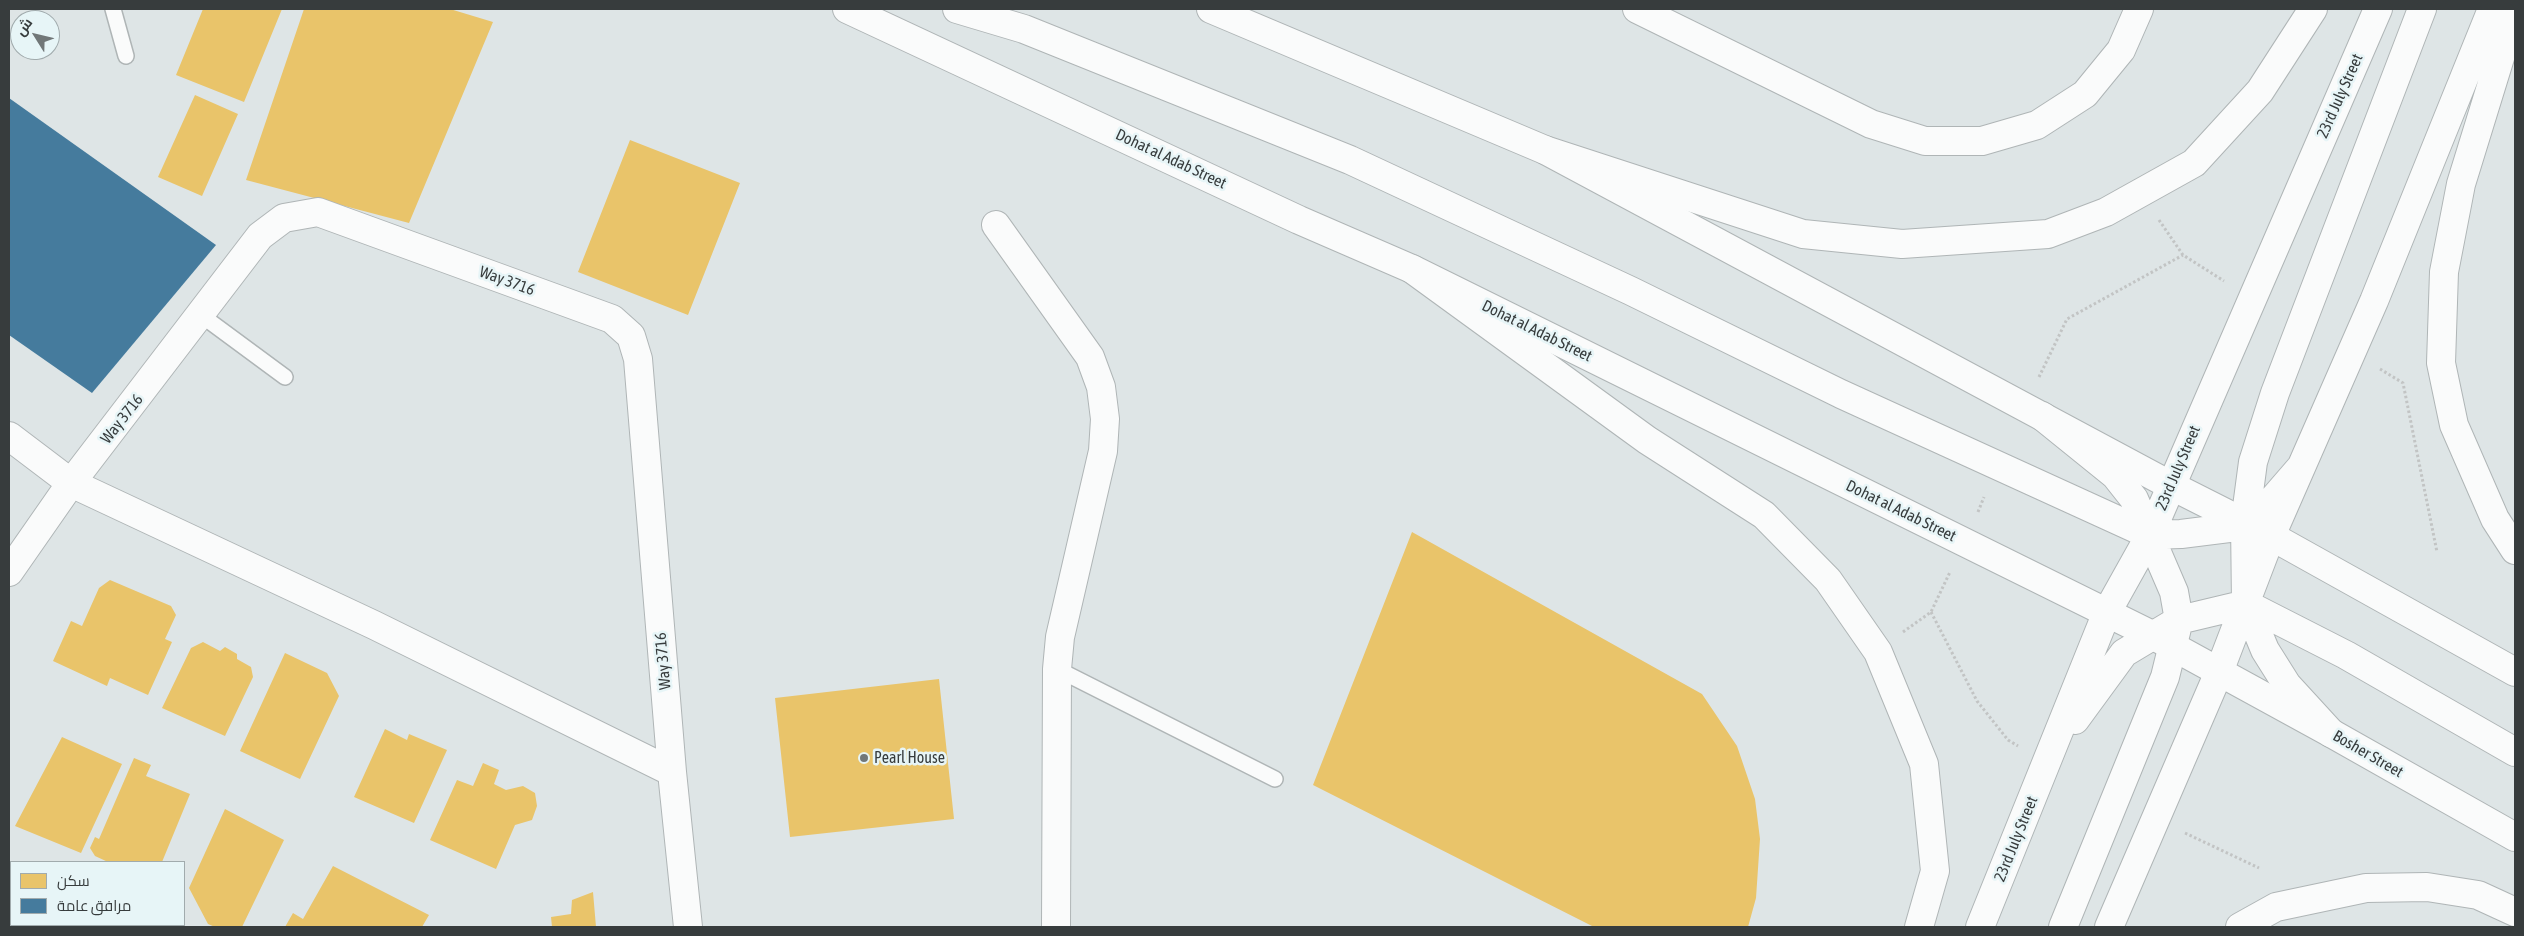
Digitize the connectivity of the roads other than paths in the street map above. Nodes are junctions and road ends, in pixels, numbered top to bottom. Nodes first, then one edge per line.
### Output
1 (113, 9) edge
2 (847, 9) edge
3 (957, 9) edge
4 (1211, 9) edge
5 (1637, 9) edge
6 (2139, 9) edge
7 (2313, 9) edge
8 (2378, 9) edge
9 (2422, 9) edge
10 (2492, 9) edge
11 (2515, 9) edge
12 (126, 56) dead end
13 (1544, 150) junction
14 (996, 225) dead end
15 (1412, 270) junction
16 (201, 315) junction
17 (285, 377) dead end
18 (2042, 416) junction
19 (9, 436) edge
20 (2301, 467) junction
21 (71, 483) junction
22 (2170, 485) junction
23 (2245, 522) junction
24 (2150, 535) junction
25 (2271, 536) junction
26 (2515, 550) edge
27 (9, 572) edge
28 (2246, 604) junction
29 (2106, 612) junction
30 (2179, 620) junction
31 (2162, 640) junction
32 (1057, 669) junction
33 (2219, 672) junction
34 (2515, 672) edge
35 (2331, 732) junction
36 (2054, 748) junction
37 (2515, 752) edge
38 (672, 772) junction
39 (1275, 779) dead end
40 (2515, 837) edge
41 (2515, 912) edge
42 (2515, 920) edge
43 (688, 927) edge
44 (1056, 927) edge
45 (1919, 927) edge
46 (1980, 927) edge
47 (2063, 927) edge
48 (2109, 927) edge
49 (2240, 927) edge
50 (2513, 927) edge

1 - 12 lane
2 - 15 main road, Dohat al Adab Street
3 - 24 main road
4 - 13 main road
5 - 6 main road
7 - 13 main road
8 - 22 main road, 23rd July Street
9 - 23 main road
10 - 20 main road
11 - 26 main road
13 - 18 main road
14 - 32 main road
15 - 29 main road, Dohat al Adab Street
15 - 45 main road
16 - 17 lane
16 - 21 main road, Way 3716
16 - 38 main road, Way 3716
18 - 22 main road
18 - 24 main road
19 - 21 main road
20 - 23 main road
20 - 25 main road
21 - 27 main road, Way 3716
21 - 38 main road
22 - 23 main road
22 - 24 main road, 23rd July Street
23 - 24 main road
23 - 25 main road
23 - 28 main road
24 - 29 main road, 23rd July Street
24 - 30 main road
25 - 28 main road
25 - 34 main road
28 - 30 main road
28 - 33 main road
28 - 35 main road
28 - 37 main road
29 - 31 main road, Dohat al Adab Street
29 - 36 main road, 23rd July Street
30 - 31 main road
31 - 33 main road, Dohat al Adab Street
31 - 36 main road
31 - 47 main road
32 - 39 lane
32 - 44 main road
33 - 35 main road, Bosher Street
33 - 48 main road
35 - 40 main road, Bosher Street
36 - 46 main road, 23rd July Street
38 - 43 main road, Way 3716
41 - 49 main road
42 - 50 lane

